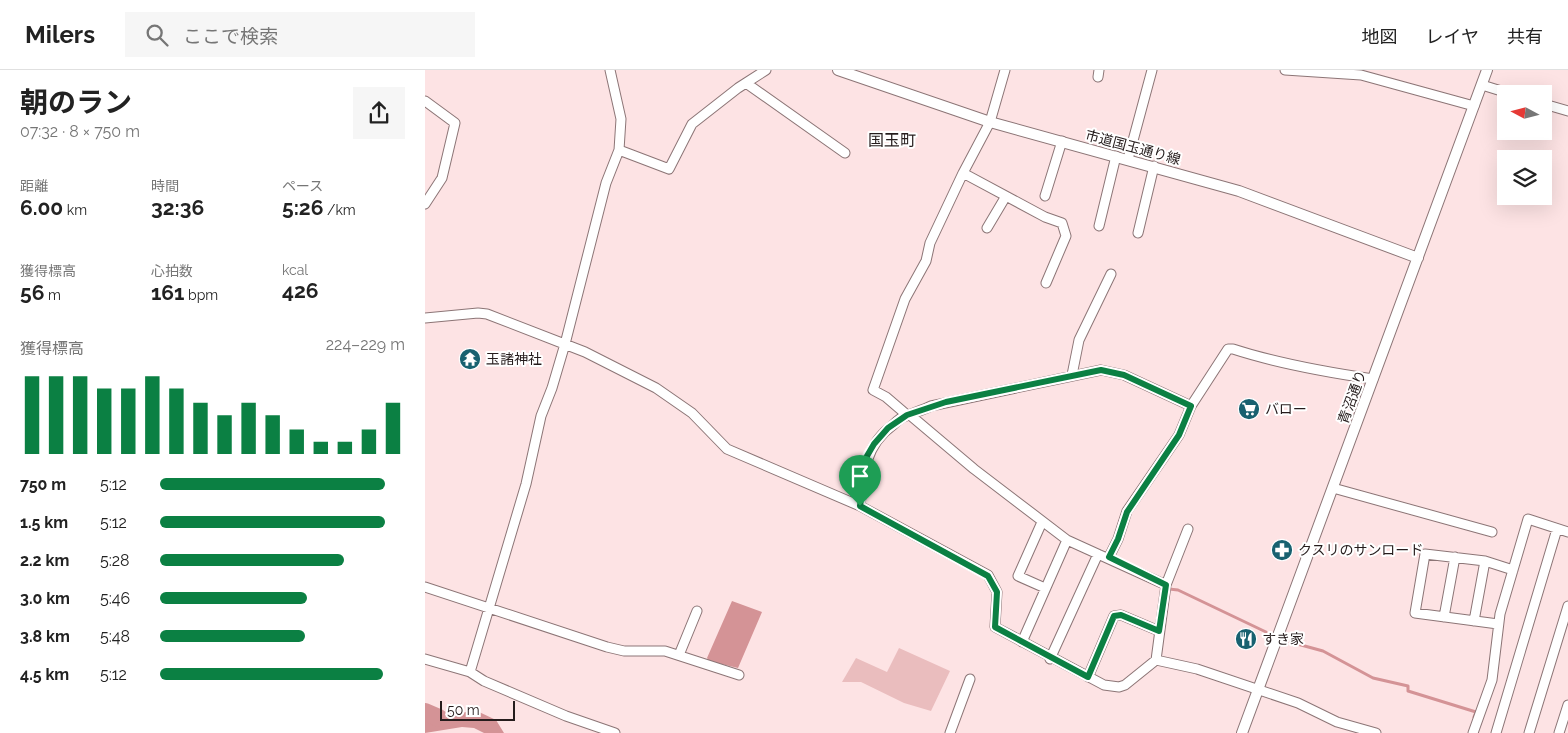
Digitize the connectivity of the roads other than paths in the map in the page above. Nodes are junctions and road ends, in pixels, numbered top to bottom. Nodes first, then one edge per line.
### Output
1 (610, 70) edge
2 (766, 70) edge
3 (838, 70) edge
4 (1005, 70) edge
5 (1152, 70) edge
6 (1285, 70) edge
7 (1487, 70) edge
8 (1362, 72) edge
9 (746, 83) junction
10 (1482, 85) junction
11 (1497, 90) edge
12 (425, 101) edge
13 (1474, 106) junction
14 (1553, 107) edge
15 (1568, 111) edge
16 (990, 122) junction
17 (1062, 141) junction
18 (619, 150) junction
19 (845, 153) dead end
20 (1116, 156) junction
21 (1128, 159) junction
22 (1154, 166) junction
23 (963, 173) junction
24 (1006, 196) junction
25 (1045, 196) dead end
26 (425, 204) edge
27 (1099, 226) dead end
28 (987, 228) dead end
29 (1138, 234) dead end
30 (1418, 258) junction
31 (1111, 274) dead end
32 (1046, 284) dead end
33 (425, 318) edge
34 (565, 344) junction
35 (1072, 375) junction
36 (1373, 379) junction
37 (1191, 406) junction
38 (908, 415) junction
39 (1333, 488) junction
40 (860, 506) junction
41 (1042, 522) junction
42 (1187, 529) dead end
43 (1557, 529) junction
44 (1491, 532) dead end
45 (1568, 532) edge
46 (1067, 540) junction
47 (1098, 554) junction
48 (1109, 557) junction
49 (1455, 557) junction
50 (1485, 561) junction
51 (1513, 570) junction
52 (1166, 585) junction
53 (425, 587) edge
54 (1045, 588) junction
55 (1568, 606) edge
56 (489, 607) junction
57 (697, 611) dead end
58 (1444, 617) junction
59 (1473, 621) junction
60 (1498, 624) junction
61 (1159, 631) junction
62 (1022, 642) junction
63 (679, 655) junction
64 (425, 659) edge
65 (1051, 659) junction
66 (1156, 660) junction
67 (471, 672) junction
68 (739, 675) dead end
69 (1088, 677) junction
70 (970, 679) dead end
71 (1258, 691) junction
72 (1568, 705) edge
73 (615, 733) edge
74 (950, 733) edge
75 (1242, 733) edge
76 (1376, 733) edge
77 (1473, 733) edge
78 (1496, 733) edge
79 (1529, 733) edge
80 (1559, 733) edge

1 - 18 street
2 - 9 street
3 - 16 street, 市道国玉通り線
4 - 16 street
5 - 21 street
6 - 8 street
7 - 10 street, 青沼通り
8 - 13 street
9 - 18 street
9 - 19 street
10 - 11 street
10 - 13 street, 青沼通り
12 - 26 street
13 - 30 street, 青沼通り
14 - 15 street
16 - 17 street, 市道国玉通り線
16 - 23 street
17 - 20 street, 市道国玉通り線
17 - 25 street
18 - 34 street
20 - 21 street, 市道国玉通り線
20 - 27 street
21 - 22 street, 市道国玉通り線
22 - 29 street
22 - 30 street, 市道国玉通り線
23 - 24 street
23 - 38 street
24 - 28 street
24 - 32 street
30 - 36 street, 青沼通り
31 - 35 street
33 - 34 street
34 - 40 street
34 - 56 street
35 - 37 street
35 - 38 street
36 - 37 street
36 - 39 street, 青沼通り
37 - 48 street
38 - 40 street
38 - 41 street
39 - 44 street
39 - 71 street, 青沼通り
40 - 62 street
41 - 46 street
41 - 54 street
42 - 52 street
43 - 45 street
43 - 51 street
43 - 78 street
46 - 47 street
46 - 54 street
47 - 48 street
47 - 65 street
48 - 52 street
49 - 50 street
49 - 58 street
49 - 58 street
50 - 51 street
50 - 59 street
51 - 60 street
52 - 61 street
53 - 56 street
54 - 62 street
55 - 79 street
56 - 63 street
56 - 67 street
57 - 63 street
58 - 59 street
59 - 60 street
60 - 77 street
61 - 66 street
61 - 69 street
62 - 65 street
63 - 68 street
64 - 67 street
65 - 69 street
66 - 69 street
66 - 71 street
67 - 73 street
70 - 74 street
71 - 75 street, 青沼通り
71 - 76 street
72 - 80 street

